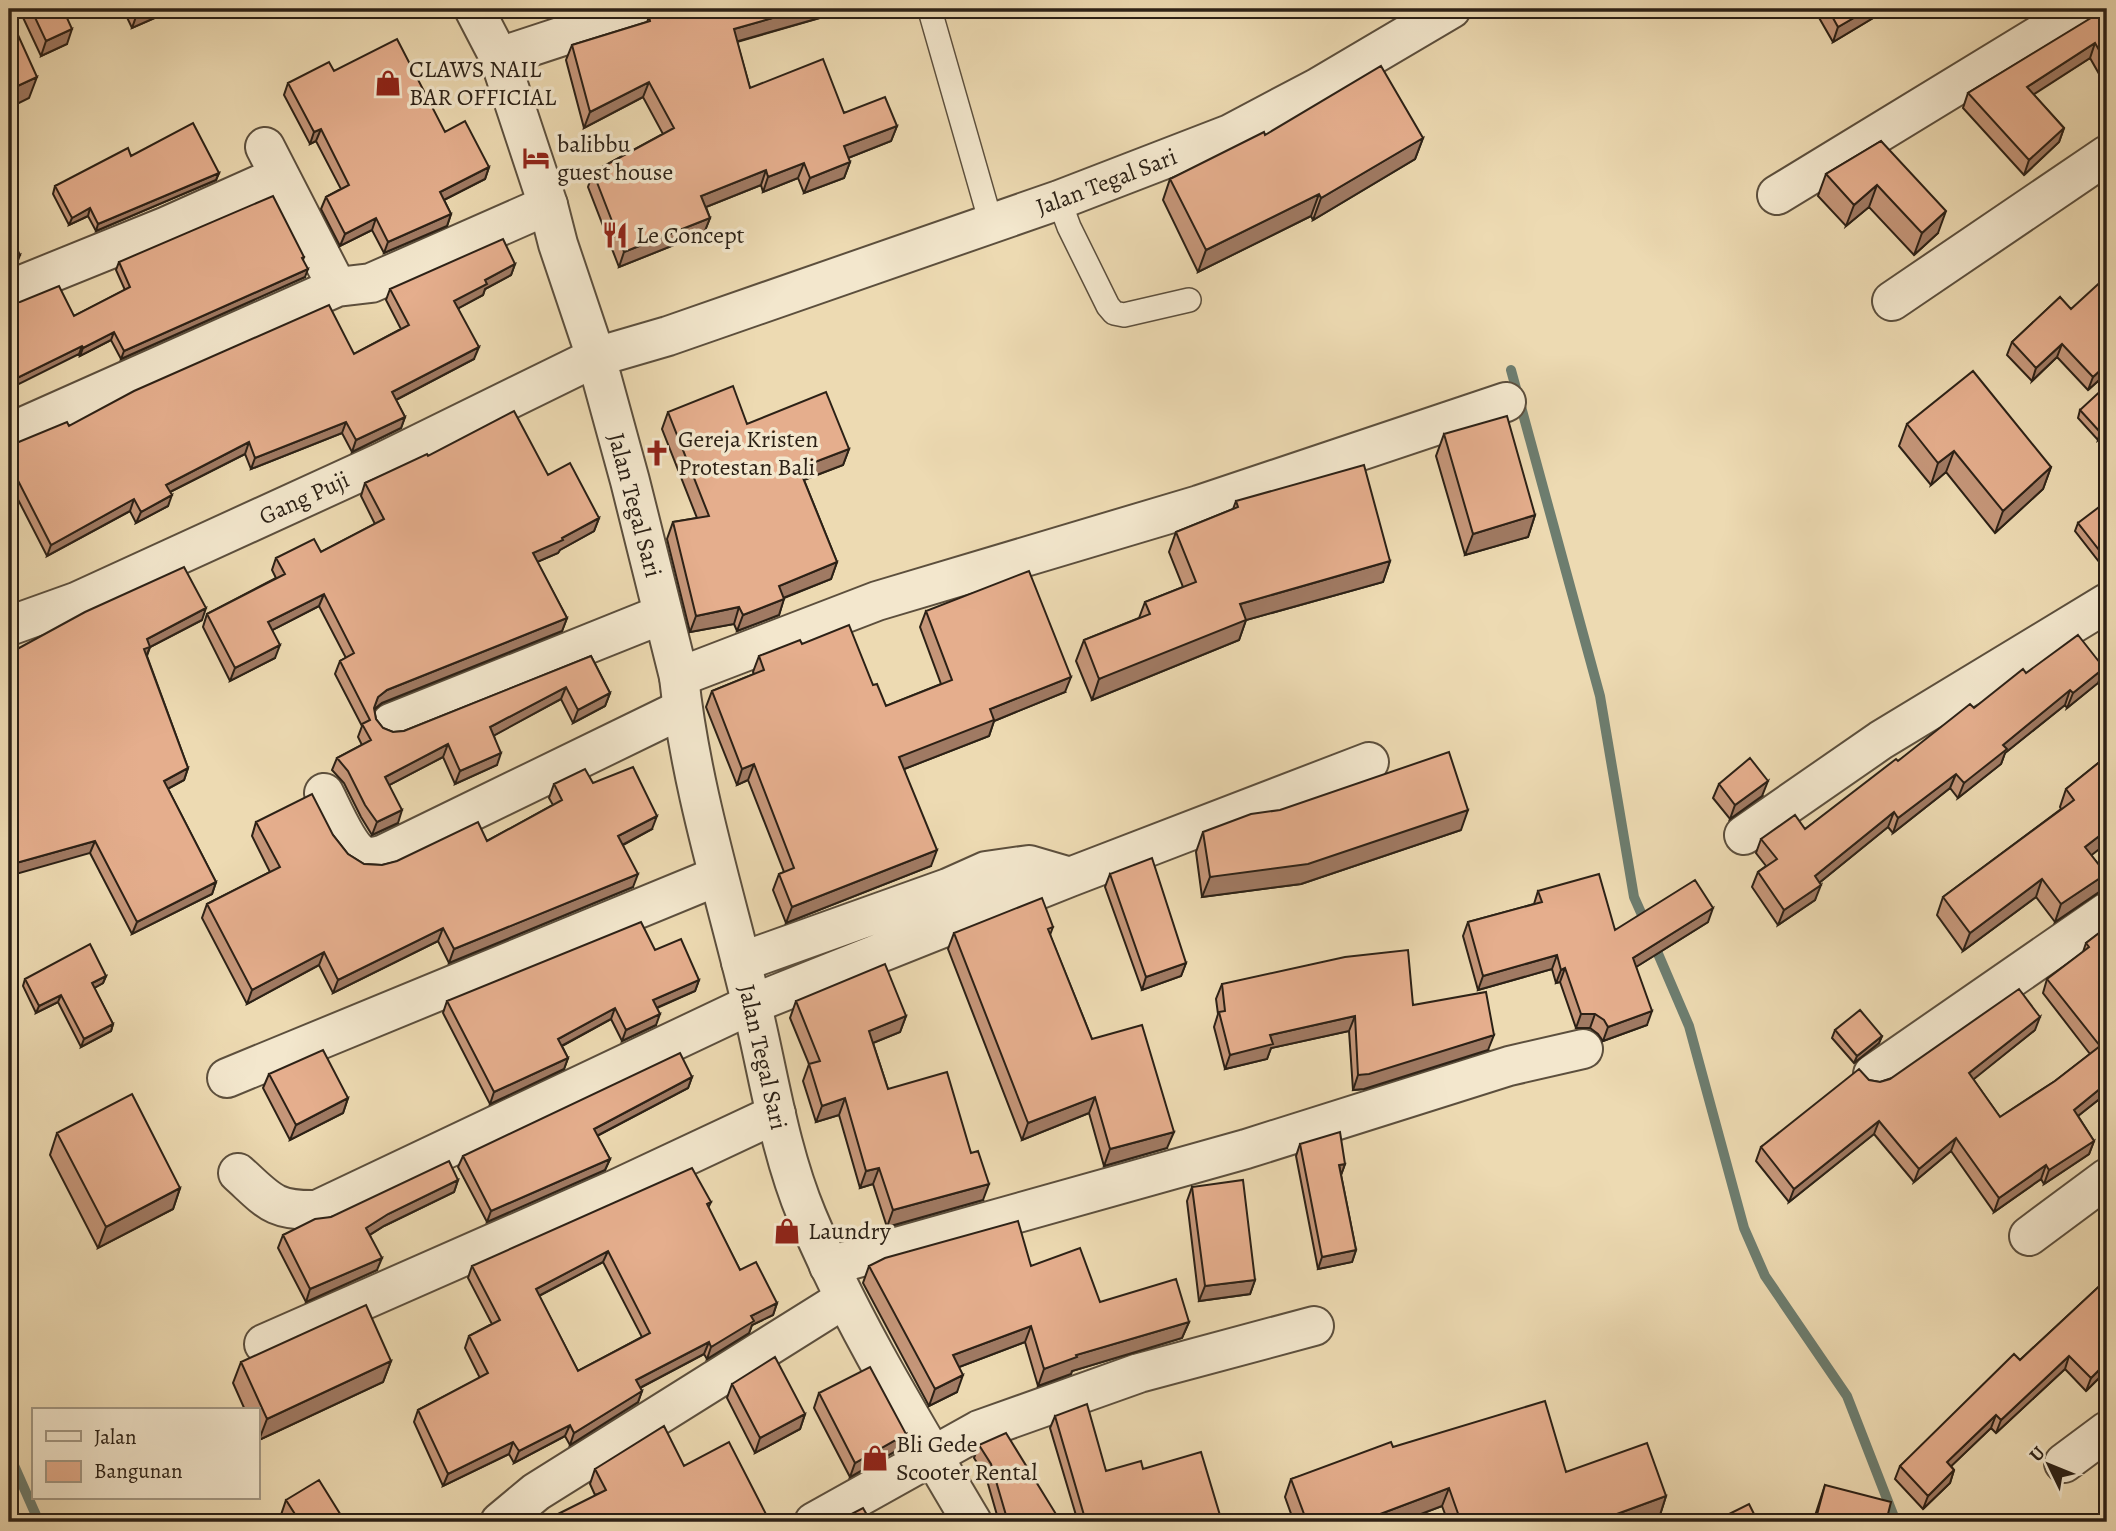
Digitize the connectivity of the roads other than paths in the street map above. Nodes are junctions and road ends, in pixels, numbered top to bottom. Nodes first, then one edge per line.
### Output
1 (474, 9) edge
2 (645, 9) edge
3 (1451, 9) edge
4 (2082, 9) edge
5 (930, 14) dead end
6 (499, 57) junction
7 (2107, 155) edge
8 (1777, 195) dead end
9 (1059, 200) junction
10 (548, 205) junction
11 (991, 223) junction
12 (337, 287) junction
13 (9, 290) edge
14 (1189, 300) dead end
15 (1892, 301) dead end
16 (596, 357) junction
17 (1506, 402) dead end
18 (9, 433) edge
19 (2107, 603) edge
20 (663, 614) junction
21 (9, 626) edge
22 (681, 693) junction
23 (391, 723) dead end
24 (1369, 762) dead end
25 (324, 793) dead end
26 (1744, 835) dead end
27 (718, 876) junction
28 (1070, 877) junction
29 (2107, 912) edge
30 (740, 962) junction
31 (752, 1004) junction
32 (1583, 1049) dead end
33 (1873, 1074) dead end
34 (227, 1078) dead end
35 (776, 1114) junction
36 (238, 1173) dead end
37 (2107, 1178) edge
38 (2029, 1236) dead end
39 (836, 1282) junction
40 (1314, 1326) dead end
41 (264, 1344) dead end
42 (2107, 1431) edge
43 (932, 1455) junction
44 (2064, 1463) dead end
45 (500, 1522) edge
46 (814, 1522) edge
47 (972, 1522) edge

1 - 6 street
2 - 6 street
3 - 9 street, Jalan Tegal Sari
4 - 8 street
5 - 11 lane
6 - 10 street
7 - 15 street
9 - 11 street, Jalan Tegal Sari
9 - 14 lane
10 - 12 street
10 - 16 street
11 - 16 street, Jalan Tegal Sari
12 - 13 street
12 - 18 street
16 - 20 street, Jalan Tegal Sari
16 - 21 street, Gang Puji
17 - 22 street
19 - 26 street
20 - 22 street, Jalan Tegal Sari
20 - 23 street
22 - 25 street
22 - 27 street, Jalan Tegal Sari
24 - 28 street
27 - 30 street, Jalan Tegal Sari
27 - 34 street
28 - 30 street
28 - 31 street
29 - 33 street
30 - 31 street, Jalan Tegal Sari
31 - 35 street, Jalan Tegal Sari
31 - 36 street
32 - 39 street
35 - 39 street, Jalan Tegal Sari
35 - 41 street
37 - 38 street
39 - 43 street, Jalan Tegal Sari
39 - 45 street
40 - 43 street
42 - 44 street
43 - 46 street
43 - 47 street, Jalan Tegal Sari

